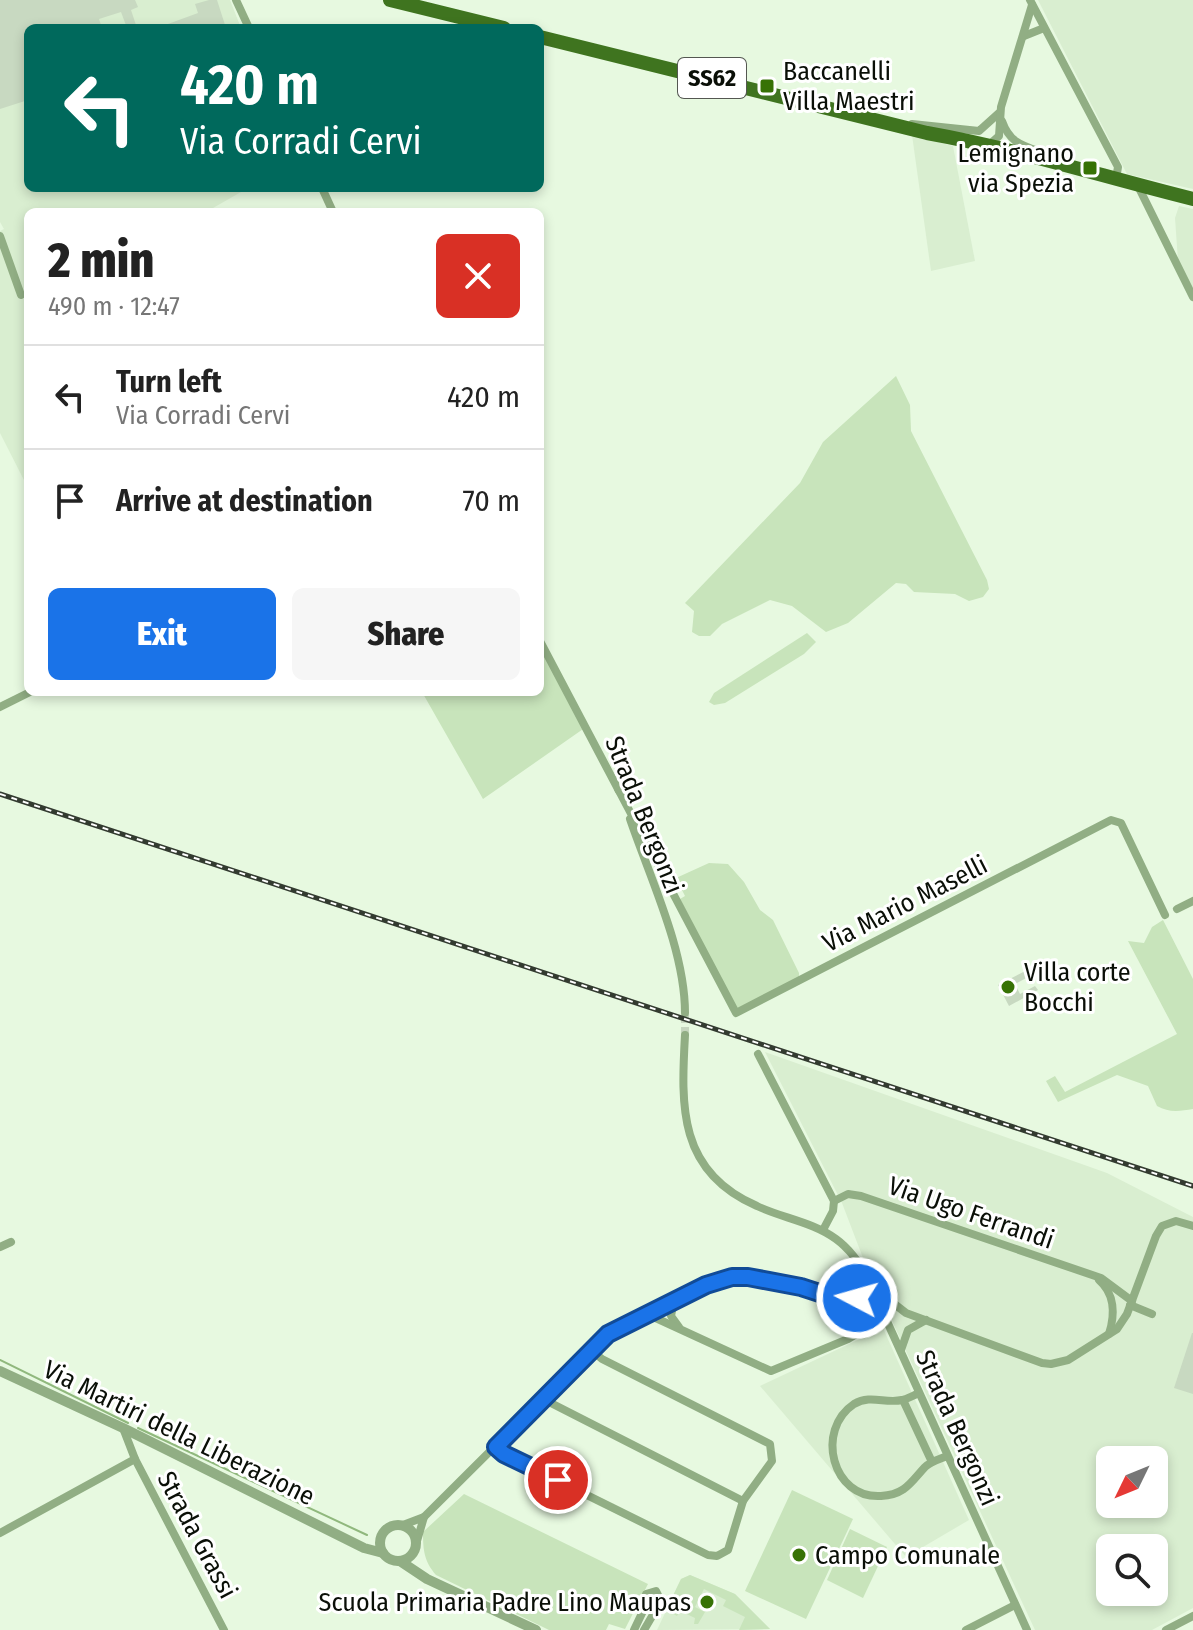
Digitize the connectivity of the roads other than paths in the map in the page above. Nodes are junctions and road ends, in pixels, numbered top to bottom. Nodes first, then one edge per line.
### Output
1 (236, 0) edge
2 (390, 0) edge
3 (1031, 2) edge
4 (247, 24) edge
5 (488, 24) edge
6 (1044, 28) junction
7 (1024, 36) junction
8 (544, 38) edge
9 (1000, 113) junction
10 (883, 122) junction
11 (990, 144) junction
12 (1087, 173) junction
13 (1116, 180) junction
14 (1137, 185) junction
15 (1193, 199) edge
16 (0, 236) edge
17 (21, 295) dead end
18 (1193, 297) edge
19 (544, 649) edge
20 (24, 695) edge
21 (0, 707) edge
22 (618, 789) junction
23 (673, 894) junction
24 (656, 895) junction
25 (1193, 901) edge
26 (1177, 909) dead end
27 (1165, 915) dead end
28 (685, 1013) tunnel mouth
29 (685, 1035) tunnel mouth
30 (758, 1054) dead end
31 (834, 1201) junction
32 (1193, 1226) edge
33 (823, 1230) junction
34 (11, 1242) dead end
35 (0, 1247) edge
36 (865, 1273) junction
37 (1096, 1278) junction
38 (1139, 1279) junction
39 (1119, 1289) junction
40 (878, 1290) junction
41 (862, 1293) junction
42 (1109, 1293) junction
43 (888, 1299) junction
44 (674, 1300) junction
45 (841, 1300) junction
46 (1131, 1303) junction
47 (856, 1310) junction
48 (906, 1313) junction
49 (647, 1314) junction
50 (1152, 1314) dead end
51 (886, 1316) junction
52 (926, 1320) junction
53 (875, 1323) junction
54 (679, 1327) junction
55 (891, 1329) junction
56 (1107, 1338) junction
57 (848, 1339) junction
58 (591, 1350) junction
59 (901, 1351) junction
60 (0, 1371) edge
61 (919, 1393) junction
62 (543, 1399) junction
63 (903, 1400) junction
64 (123, 1428) junction
65 (496, 1447) junction
66 (947, 1456) junction
67 (135, 1459) junction
68 (932, 1462) junction
69 (743, 1501) junction
70 (424, 1517) junction
71 (403, 1525) junction
72 (0, 1533) edge
73 (383, 1533) junction
74 (339, 1536) junction
75 (416, 1545) junction
76 (383, 1553) junction
77 (400, 1561) junction
78 (438, 1583) junction
79 (1015, 1605) junction
80 (1193, 1616) edge
81 (224, 1630) edge
82 (536, 1630) edge
83 (634, 1630) edge
84 (644, 1630) edge
85 (966, 1630) edge
86 (1027, 1630) edge
87 (1166, 1630) edge

1 - 4 street
2 - 5 main road
3 - 6 street
3 - 7 street
6 - 7 street
6 - 13 street
7 - 9 street
8 - 10 main road, SS62
9 - 10 street
9 - 11 street
9 - 12 street
10 - 11 main road, SS62
11 - 12 main road, SS62
12 - 13 main road, SS62
13 - 14 main road, SS62
14 - 15 main road, SS62
14 - 18 street
16 - 17 street
19 - 22 street, Strada Bergonzi
20 - 21 street
22 - 23 street, Via Mario Maselli
22 - 24 street, Strada Bergonzi
23 - 24 street
23 - 27 street, Via Mario Maselli
24 - 28 street, Strada Bergonzi
25 - 26 street
29 - 33 street
30 - 31 street
31 - 33 street
31 - 37 street, Via Ugo Ferrandi
32 - 38 street
33 - 36 street
34 - 35 street
36 - 40 street
36 - 41 street
37 - 39 street, Via Ugo Ferrandi
37 - 42 street
38 - 39 street
38 - 46 street
39 - 46 street, Via Ugo Ferrandi
40 - 41 street
40 - 43 street
41 - 45 street
41 - 47 street
42 - 46 street
42 - 56 street
43 - 48 street
43 - 51 street
44 - 45 street
44 - 49 street
44 - 54 street
45 - 47 street
46 - 50 street
46 - 56 street
47 - 53 street
47 - 57 street
48 - 51 street
48 - 52 street
49 - 54 street
49 - 58 street
51 - 53 street
51 - 55 street, Strada Bergonzi
52 - 56 street
52 - 59 street
53 - 55 street, Strada Bergonzi
53 - 57 street
54 - 57 street
55 - 59 street, Strada Bergonzi
58 - 62 street
58 - 69 street
59 - 61 street, Strada Bergonzi
60 - 64 street, Via Martiri della Liberazione
61 - 63 street
61 - 66 street, Strada Bergonzi
62 - 65 street
62 - 69 street
63 - 68 street
63 - 68 street
64 - 67 street, Strada Grassi
64 - 74 street, Via Martiri della Liberazione
65 - 69 street
65 - 70 street
66 - 68 street
66 - 79 street, Strada Bergonzi
67 - 72 street, Strada Grassi
67 - 81 street, Strada Grassi
70 - 71 street
70 - 75 street
71 - 73 street, Via Martiri della Liberazione
71 - 75 street, Via Martiri della Liberazione
73 - 74 street, Via Martiri della Liberazione
73 - 76 street
74 - 76 street, Via Martiri della Liberazione
75 - 77 street
75 - 78 street, Via Martiri della Liberazione
76 - 77 street, Via Martiri della Liberazione
77 - 78 street, Via Martiri della Liberazione
78 - 82 street, Via Martiri della Liberazione
79 - 85 street
79 - 86 street, Strada Bergonzi
80 - 87 street
83 - 84 street

